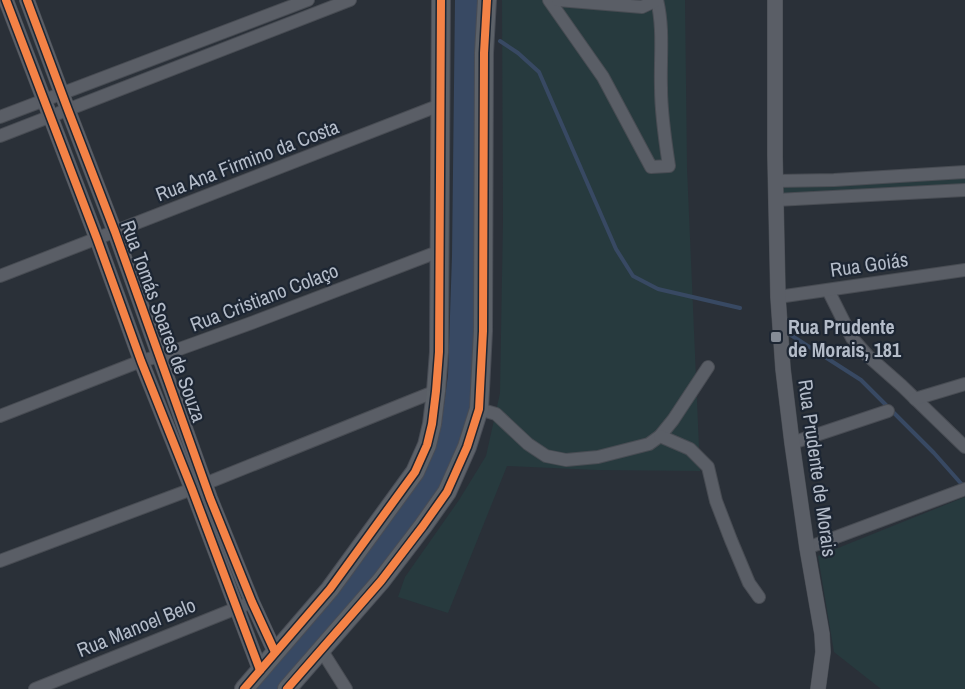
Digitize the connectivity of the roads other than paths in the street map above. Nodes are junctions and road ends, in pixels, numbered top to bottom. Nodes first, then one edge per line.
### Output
1 (6, 0) edge
2 (27, 0) edge
3 (308, 0) edge
4 (350, 0) edge
5 (441, 0) edge
6 (487, 0) edge
7 (549, 0) edge
8 (558, 0) edge
9 (657, 0) edge
10 (775, 0) edge
11 (62, 93) junction
12 (45, 101) junction
13 (440, 105) junction
14 (68, 110) junction
15 (0, 117) edge
16 (51, 117) junction
17 (0, 136) edge
18 (965, 172) edge
19 (776, 182) junction
20 (965, 190) edge
21 (776, 200) junction
22 (115, 232) junction
23 (97, 239) junction
24 (440, 251) junction
25 (965, 270) edge
26 (0, 276) edge
27 (828, 290) junction
28 (778, 297) junction
29 (159, 356) junction
30 (141, 361) junction
31 (708, 367) dead end
32 (965, 384) edge
33 (436, 391) junction
34 (915, 399) junction
35 (479, 409) junction
36 (888, 411) dead end
37 (0, 416) edge
38 (660, 436) junction
39 (792, 443) junction
40 (965, 447) edge
41 (199, 486) junction
42 (965, 489) edge
43 (807, 548) junction
44 (0, 561) edge
45 (759, 597) dead end
46 (252, 602) junction
47 (236, 609) junction
48 (322, 651) junction
49 (275, 652) junction
50 (260, 670) junction
51 (35, 689) edge
52 (244, 689) edge
53 (287, 689) edge
54 (346, 689) edge
55 (818, 689) edge

1 - 12 street, Rua Tomás Soares de Souza
2 - 11 street, Rua Tomás Soares de Souza
3 - 11 street
4 - 14 street
5 - 13 main road
6 - 35 main road
7 - 9 street
8 - 9 street
10 - 19 street, Rua Prudente de Morais
11 - 12 street
11 - 14 street, Rua Tomás Soares de Souza
12 - 15 street
12 - 16 street, Rua Tomás Soares de Souza
13 - 22 street, Rua Ana Firmino da Costa
13 - 24 main road
14 - 16 street
14 - 22 street, Rua Tomás Soares de Souza
16 - 17 street
16 - 23 street, Rua Tomás Soares de Souza
18 - 19 street
19 - 21 street, Rua Prudente de Morais
20 - 21 street
21 - 28 street, Rua Prudente de Morais
22 - 23 street, Rua Ana Firmino da Costa
22 - 29 street, Rua Tomás Soares de Souza
23 - 26 street, Rua Ana Firmino da Costa
23 - 30 street, Rua Tomás Soares de Souza
24 - 29 street, Rua Cristiano Colaço
24 - 33 main road
25 - 27 street, Rua Goiás
27 - 28 street, Rua Goiás
27 - 34 street
28 - 39 street, Rua Prudente de Morais
29 - 30 street, Rua Cristiano Colaço
29 - 41 street, Rua Tomás Soares de Souza
30 - 37 street, Rua Cristiano Colaço
30 - 41 street, Rua Tomás Soares de Souza
31 - 38 street
32 - 34 street
33 - 41 street
33 - 49 main road
34 - 40 street
35 - 38 street
35 - 48 main road
36 - 39 street
38 - 45 street
39 - 43 street, Rua Prudente de Morais
41 - 44 street
41 - 46 street, Rua Tomás Soares de Souza
41 - 47 street, Rua Tomás Soares de Souza
42 - 43 street
43 - 55 street, Rua Prudente de Morais
46 - 47 street, Rua Manoel Belo
46 - 49 street, Rua Tomás Soares de Souza
47 - 50 street, Rua Tomás Soares de Souza
47 - 51 street, Rua Manoel Belo
48 - 53 main road
48 - 54 street
49 - 50 main road
50 - 52 main road

